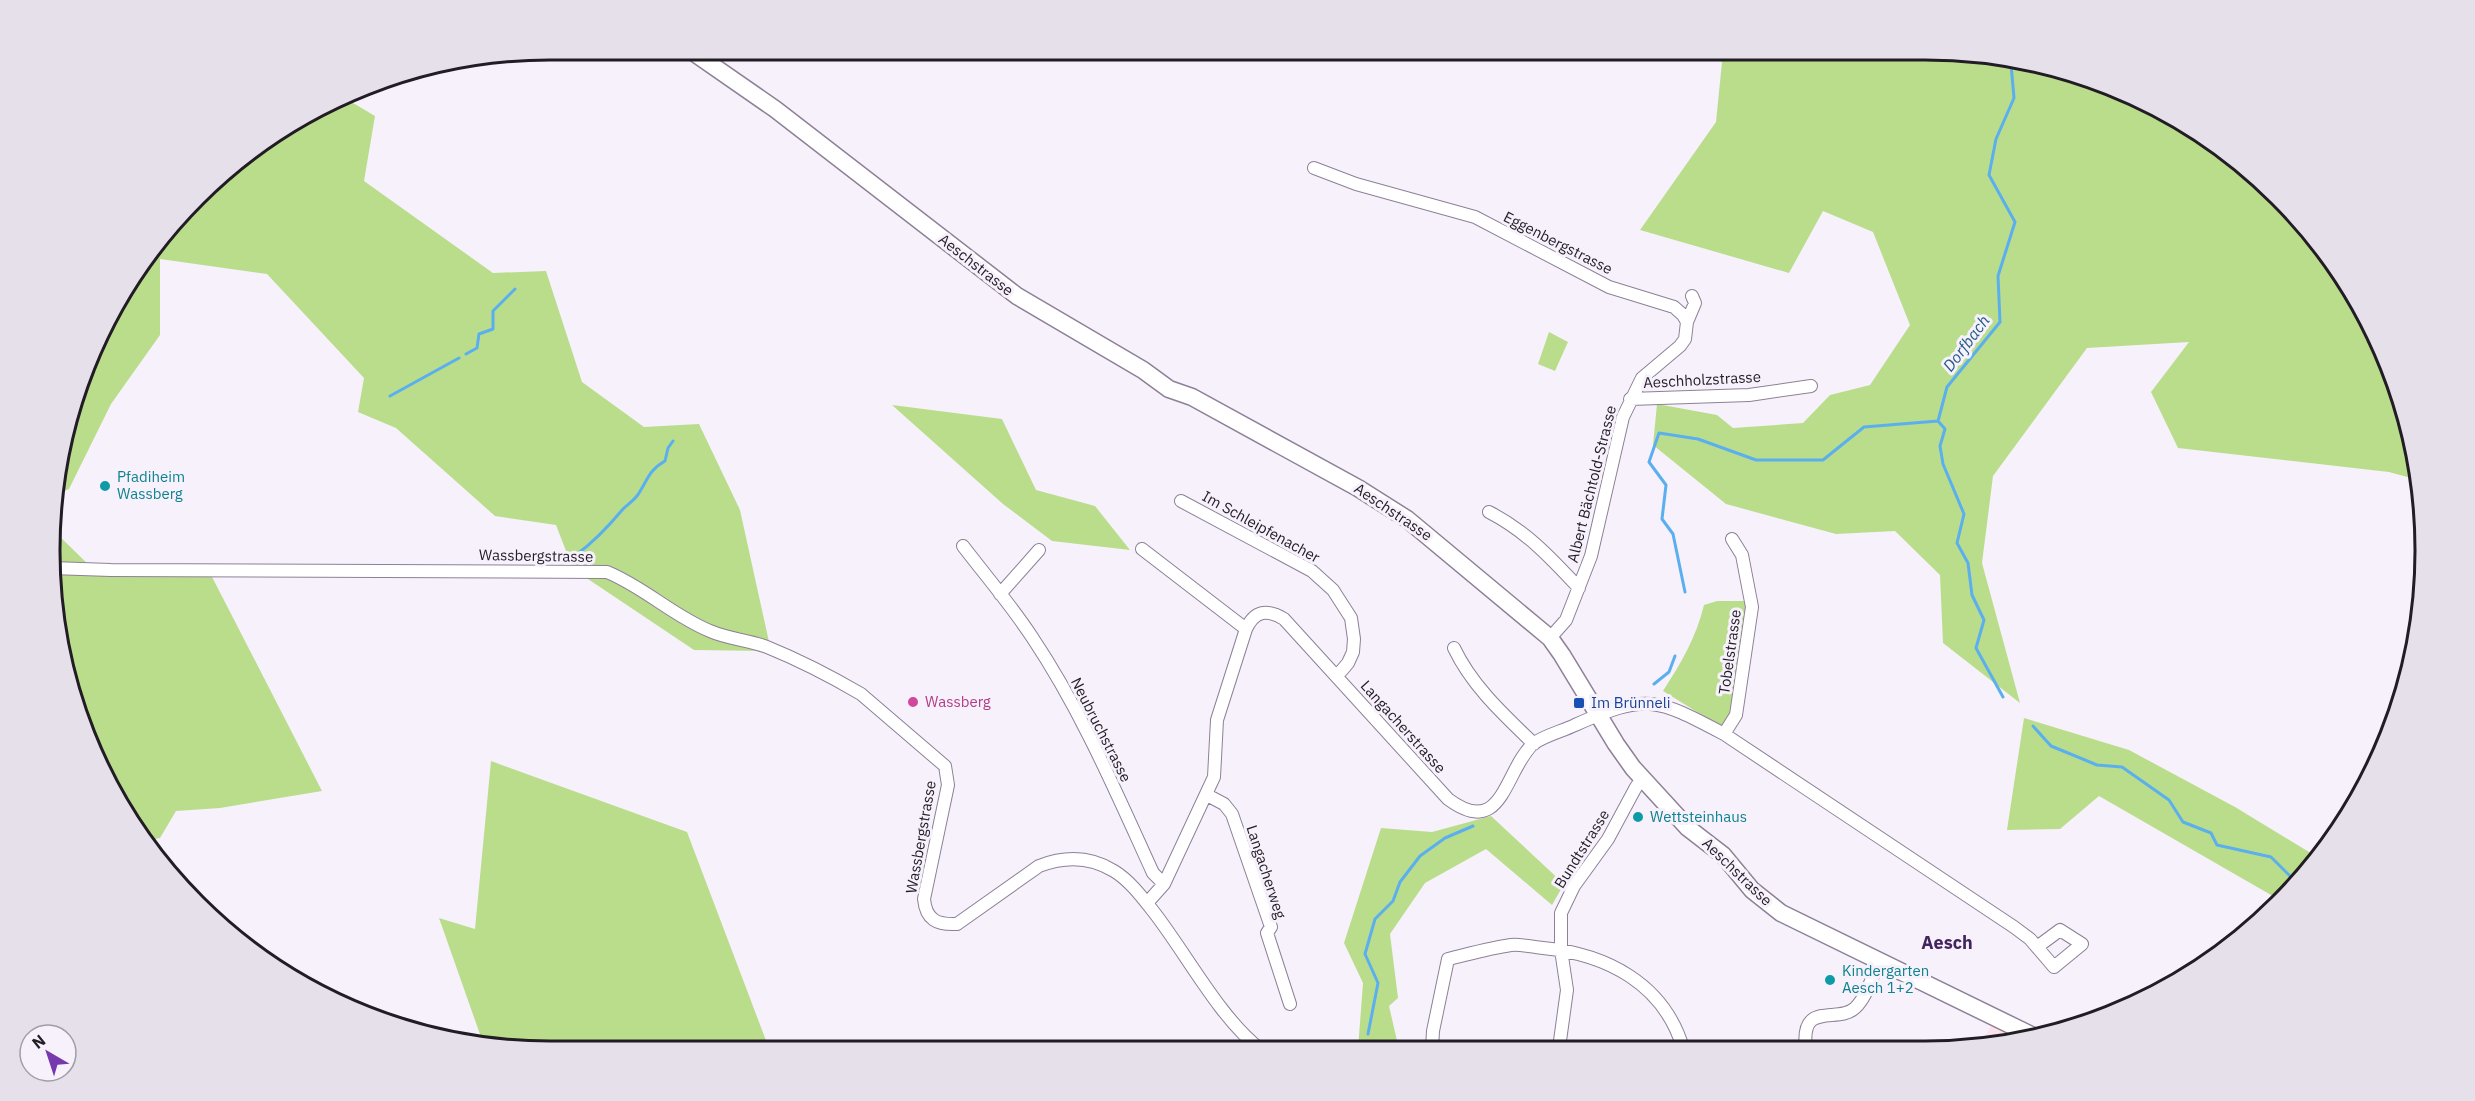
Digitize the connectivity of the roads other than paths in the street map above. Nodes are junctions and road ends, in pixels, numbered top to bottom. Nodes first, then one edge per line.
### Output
1 (704, 60) edge
2 (1314, 168) dead end
3 (1692, 296) dead end
4 (1687, 322) junction
5 (1811, 386) dead end
6 (1630, 399) junction
7 (1181, 501) dead end
8 (1489, 512) dead end
9 (1732, 539) dead end
10 (963, 546) dead end
11 (1142, 549) dead end
12 (1039, 550) dead end
13 (61, 568) edge
14 (1580, 588) junction
15 (1000, 594) junction
16 (1246, 629) junction
17 (1550, 638) junction
18 (1454, 648) dead end
19 (1337, 676) junction
20 (1599, 716) junction
21 (1724, 734) junction
22 (1533, 744) junction
23 (1643, 778) junction
24 (1207, 795) junction
25 (1164, 884) junction
26 (1147, 903) junction
27 (2037, 947) dead end
28 (1561, 950) junction
29 (1879, 962) junction
30 (1290, 1004) dead end
31 (2023, 1031) edge
32 (1251, 1041) edge
33 (1432, 1041) edge
34 (1561, 1041) edge
35 (1681, 1041) edge
36 (1806, 1041) edge

1 - 17 main road, Aeschstrasse
2 - 4 street, Eggenbergstrasse
3 - 4 street
4 - 6 street
5 - 6 street, Aeschholzstrasse
6 - 14 street, Albert Bächtold-Strasse
7 - 19 street, Im Schleipfenacher
8 - 14 street
9 - 21 street, Tobelstrasse
10 - 15 street, Neubruchstrasse
11 - 16 street
12 - 15 street
13 - 26 street, Wassbergstrasse
14 - 17 street, Albert Bächtold-Strasse
15 - 25 street, Neubruchstrasse
16 - 19 street, Langacherstrasse
16 - 24 street
17 - 20 main road, Aeschstrasse
18 - 22 street
19 - 22 street, Langacherstrasse
20 - 21 street
20 - 22 street
20 - 23 main road, Aeschstrasse
21 - 27 street
23 - 28 street, Bundtstrasse
23 - 29 main road, Aeschstrasse
24 - 25 street
24 - 30 street, Langacherweg
25 - 26 street
26 - 32 street, Wassbergstrasse
28 - 33 street
28 - 34 street, Bundtstrasse
28 - 35 street
29 - 31 main road, Aeschstrasse
29 - 36 street

